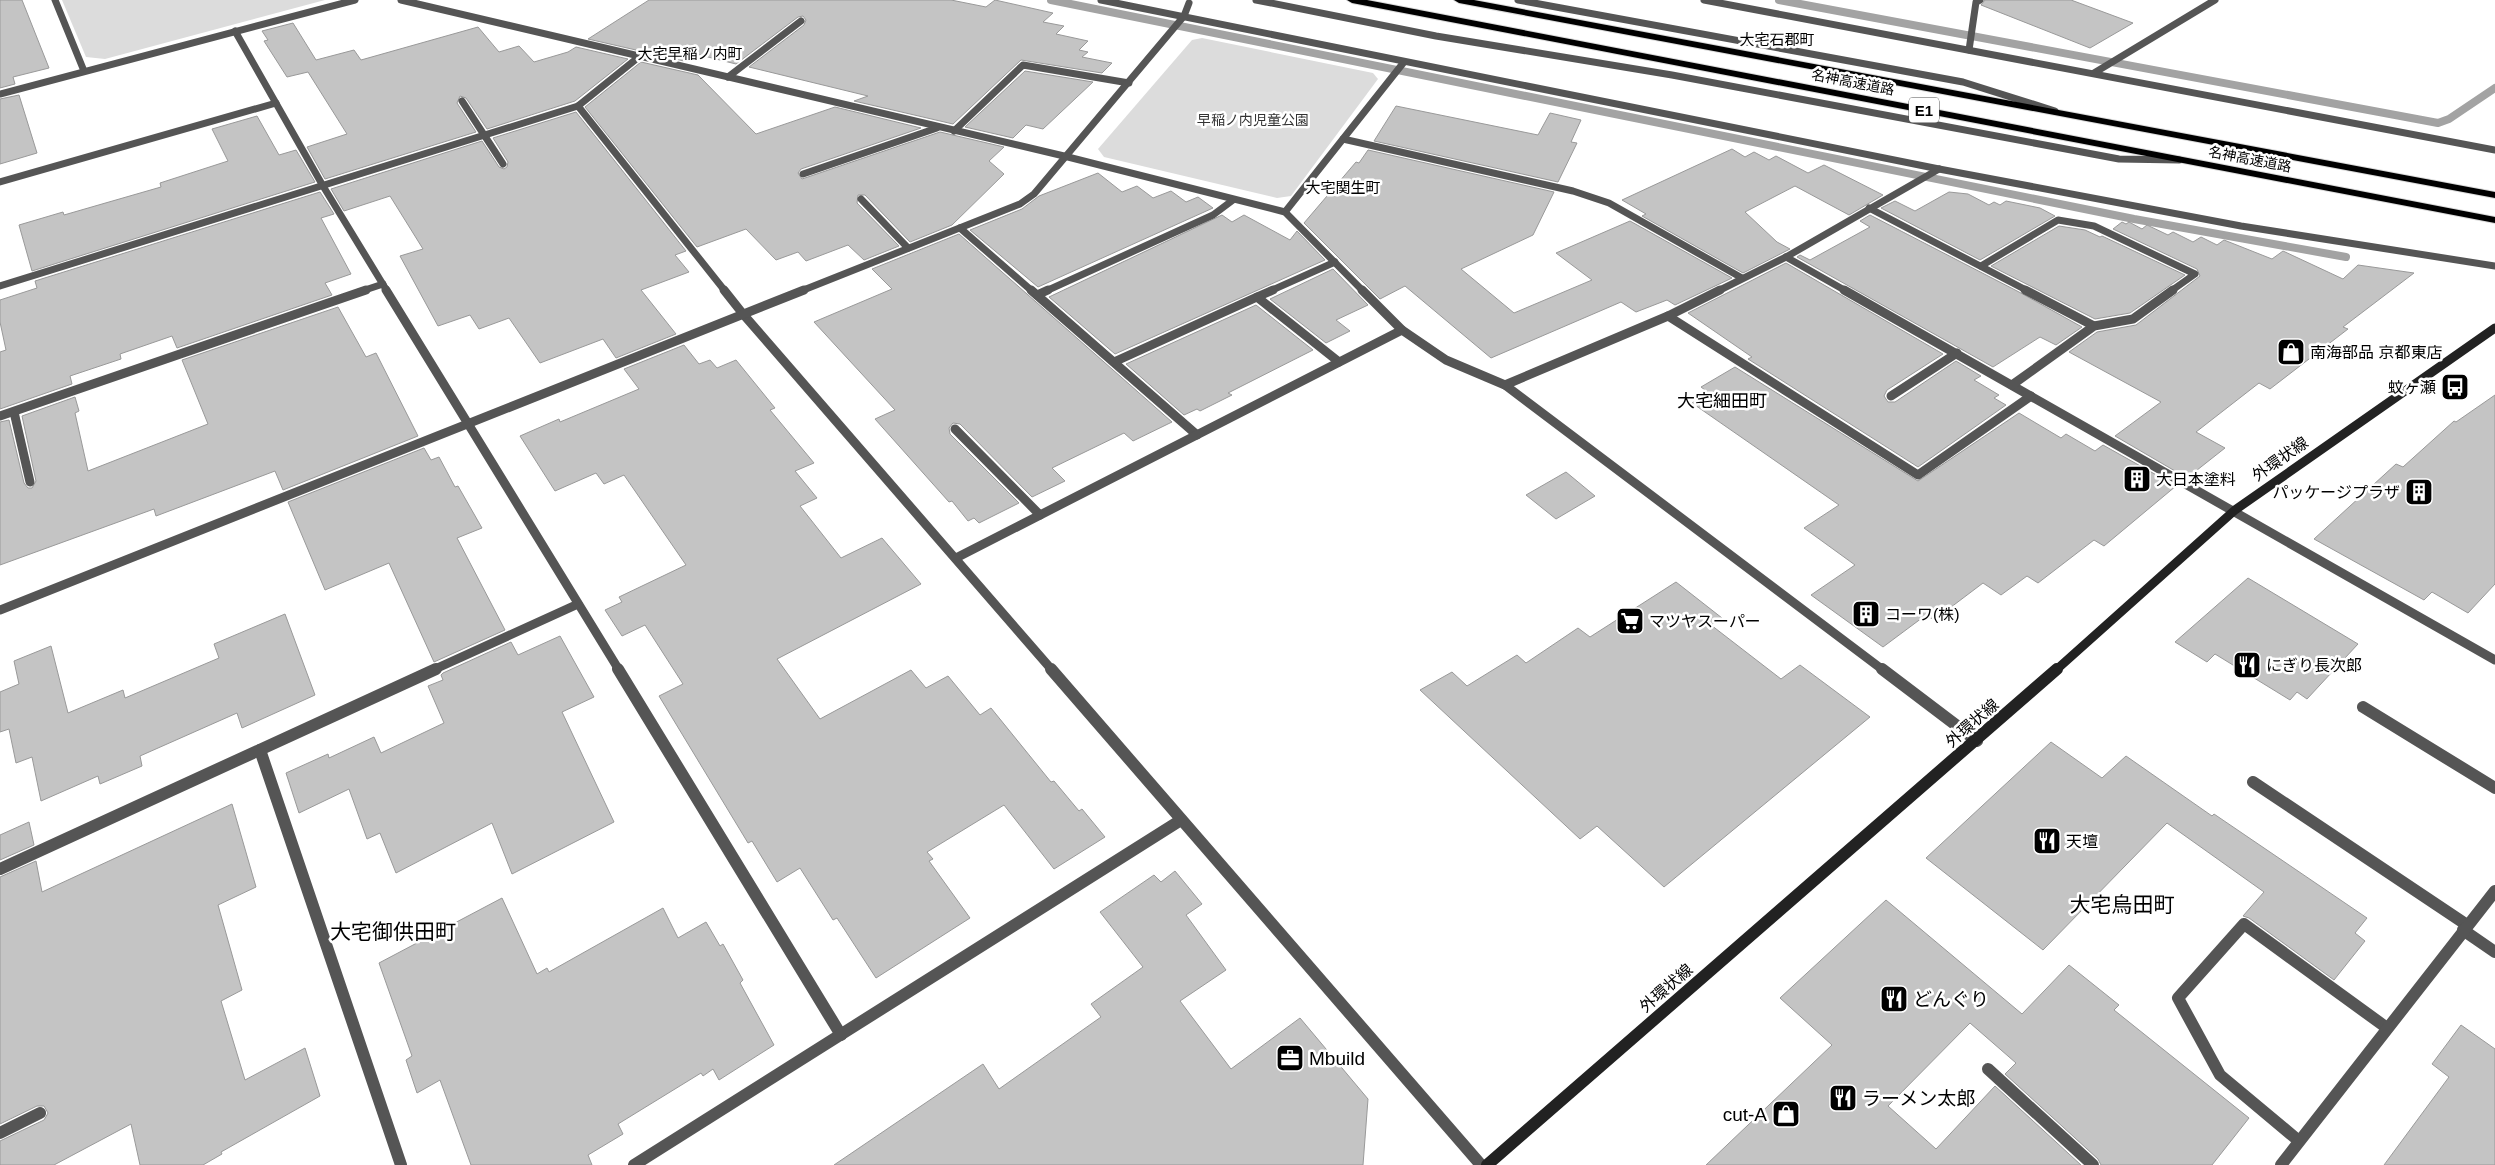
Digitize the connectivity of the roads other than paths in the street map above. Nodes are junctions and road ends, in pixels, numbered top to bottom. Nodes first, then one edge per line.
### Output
1 (55, 0) edge
2 (355, 0) edge
3 (401, 0) edge
4 (1101, 0) edge
5 (1256, 0) edge
6 (1352, 0) edge
7 (1459, 0) edge
8 (1518, 0) edge
9 (1704, 0) edge
10 (1980, 0) edge
11 (2215, 0) edge
12 (1189, 3) dead end
13 (1184, 16) junction
14 (801, 21) dead end
15 (235, 31) junction
16 (1969, 50) junction
17 (640, 56) junction
18 (1404, 62) junction
19 (84, 71) junction
20 (2094, 73) junction
21 (728, 77) junction
22 (1129, 83) junction
23 (0, 94) edge
24 (462, 101) dead end
25 (276, 103) junction
26 (578, 106) junction
27 (2068, 115) junction
28 (938, 127) junction
29 (954, 131) junction
30 (485, 135) junction
31 (1343, 139) junction
32 (2495, 150) edge
33 (1064, 156) junction
34 (2183, 160) junction
35 (503, 164) dead end
36 (1939, 169) junction
37 (803, 174) dead end
38 (0, 182) edge
39 (323, 186) junction
40 (2495, 195) edge
41 (861, 199) dead end
42 (1233, 200) junction
43 (1869, 208) junction
44 (1285, 212) junction
45 (2495, 220) edge
46 (960, 228) junction
47 (908, 248) junction
48 (1786, 257) junction
49 (1335, 262) junction
50 (1981, 266) junction
51 (2495, 266) edge
52 (1742, 278) junction
53 (383, 284) junction
54 (0, 286) edge
55 (1037, 295) junction
56 (1257, 297) junction
57 (743, 314) junction
58 (1668, 316) junction
59 (2094, 326) junction
60 (2495, 328) edge
61 (1402, 330) junction
62 (1957, 353) junction
63 (1114, 362) junction
64 (1339, 362) junction
65 (1506, 385) junction
66 (2012, 385) junction
67 (1891, 396) dead end
68 (2031, 396) junction
69 (14, 412) junction
70 (0, 416) edge
71 (468, 423) junction
72 (955, 429) dead end
73 (1197, 435) junction
74 (30, 482) dead end
75 (2235, 510) junction
76 (1040, 515) junction
77 (956, 558) junction
78 (578, 604) junction
79 (0, 610) edge
80 (2495, 660) edge
81 (2363, 707) dead end
82 (1977, 741) junction
83 (260, 750) junction
84 (2253, 782) dead end
85 (2495, 788) edge
86 (1181, 820) junction
87 (0, 869) edge
88 (2495, 891) edge
89 (2465, 927) junction
90 (2495, 952) edge
91 (2387, 1028) junction
92 (841, 1034) junction
93 (1988, 1070) dead end
94 (40, 1113) dead end
95 (0, 1133) edge
96 (2299, 1141) junction
97 (401, 1165) edge
98 (634, 1165) edge
99 (1481, 1165) edge
100 (1487, 1165) edge
101 (2093, 1165) edge
102 (2281, 1165) edge

1 - 19 street
2 - 15 street
3 - 17 street
4 - 13 street
5 - 34 street
6 - 34 highway, 名神高速道路 / E1
7 - 27 highway, 名神高速道路 / E1
8 - 27 street
9 - 16 street
10 - 16 street
11 - 20 street
12 - 13 street
13 - 18 street
13 - 22 street
14 - 21 street
15 - 19 street
15 - 25 street
16 - 20 street
17 - 21 street
17 - 26 street
18 - 31 street
18 - 36 street
19 - 23 street
20 - 32 street
21 - 28 street
22 - 29 street
22 - 33 street
24 - 30 street
25 - 38 street
25 - 39 street
26 - 30 street
26 - 57 street
27 - 40 highway, 名神高速道路 / E1
28 - 29 street
28 - 37 street
29 - 33 street
30 - 35 street
30 - 39 street
31 - 44 street
31 - 52 street
33 - 42 street
33 - 46 street
34 - 45 highway, 名神高速道路 / E1
36 - 43 street
36 - 51 street
39 - 53 street
39 - 54 street
41 - 47 street
42 - 44 street
42 - 55 street
43 - 48 street
43 - 50 street
44 - 49 street
46 - 47 street
46 - 55 street
47 - 57 street
48 - 52 street
48 - 62 street
49 - 56 street
49 - 61 street
50 - 59 street
50 - 59 street
52 - 58 street
53 - 69 street
53 - 71 street
55 - 63 street
56 - 63 street
56 - 64 street
57 - 71 street
57 - 77 street
58 - 65 street
58 - 68 street
59 - 66 street
60 - 75 main road, 外環状線
61 - 64 street
61 - 65 street
62 - 66 street
62 - 67 street
63 - 73 street
64 - 73 street
65 - 82 street
66 - 68 street
68 - 75 street
69 - 70 street
69 - 74 street
71 - 78 street
71 - 79 street
72 - 76 street
73 - 76 street
75 - 80 street
75 - 82 main road, 外環状線
76 - 77 street
77 - 86 street
78 - 83 street
78 - 92 street
81 - 85 street
82 - 100 main road, 外環状線
83 - 87 street
83 - 97 street
84 - 89 street
86 - 92 street
86 - 99 street
88 - 89 street
89 - 90 street
89 - 91 street
91 - 96 street
91 - 96 street
92 - 98 street
93 - 101 street
94 - 95 street
96 - 102 street

